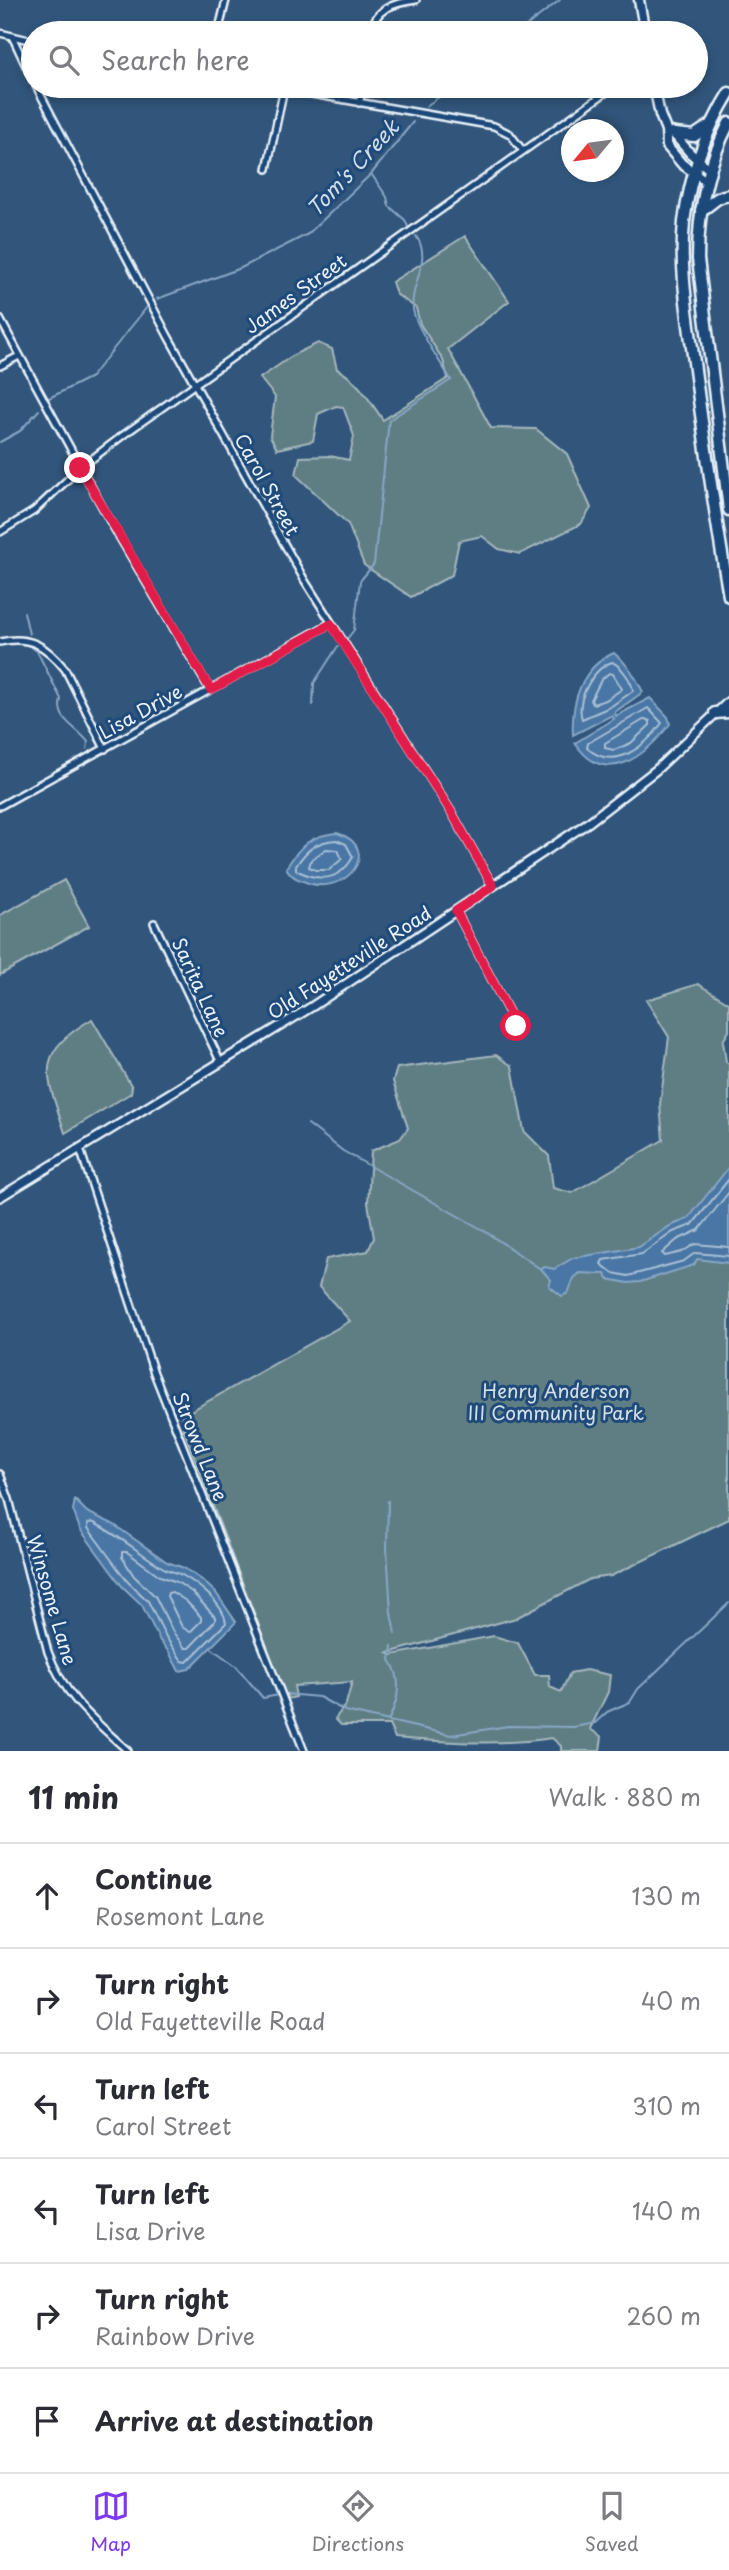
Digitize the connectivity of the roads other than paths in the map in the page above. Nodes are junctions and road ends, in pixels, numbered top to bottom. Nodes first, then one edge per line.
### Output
1 (226, 0) edge
2 (416, 0) edge
3 (639, 0) edge
4 (221, 21) edge
5 (374, 21) edge
6 (643, 21) edge
7 (0, 33) edge
8 (12, 36) junction
9 (21, 38) edge
10 (21, 55) edge
11 (729, 93) edge
12 (42, 98) edge
13 (282, 98) edge
14 (332, 98) edge
15 (360, 98) edge
16 (598, 98) edge
17 (656, 98) edge
18 (359, 103) junction
19 (729, 123) edge
20 (712, 124) junction
21 (671, 132) junction
22 (523, 151) junction
23 (698, 161) junction
24 (267, 169) dead end
25 (710, 170) junction
26 (694, 173) junction
27 (706, 181) junction
28 (729, 195) edge
29 (701, 210) junction
30 (0, 319) edge
31 (19, 356) junction
32 (0, 366) edge
33 (194, 384) junction
34 (80, 468) junction
35 (729, 510) edge
36 (0, 532) edge
37 (729, 596) edge
38 (331, 624) junction
39 (0, 642) edge
40 (211, 690) junction
41 (729, 701) edge
42 (729, 712) edge
43 (715, 713) junction
44 (105, 748) junction
45 (0, 806) edge
46 (493, 886) junction
47 (456, 911) junction
48 (153, 923) dead end
49 (516, 1026) dead end
50 (222, 1063) junction
51 (80, 1149) junction
52 (0, 1197) edge
53 (0, 1474) edge
54 (128, 1751) edge
55 (304, 1751) edge

1 - 4 street
2 - 5 street
3 - 6 main road
7 - 8 street
8 - 9 street
8 - 10 street
11 - 20 highway
12 - 33 street, Carol Street
13 - 24 street
14 - 18 street
15 - 18 street
16 - 22 street, James Street
17 - 21 main road
18 - 22 street
19 - 25 highway
20 - 21 highway
20 - 23 highway
21 - 23 main road
21 - 26 main road
22 - 33 street, James Street
23 - 25 main road
23 - 26 highway
25 - 27 highway
26 - 27 main road
26 - 37 highway
27 - 29 highway
28 - 29 highway
29 - 35 highway
30 - 31 street
31 - 32 street
31 - 34 street
33 - 34 street, James Street
33 - 38 street, Carol Street
34 - 36 street, James Street
34 - 40 street
38 - 40 street, Lisa Drive
38 - 46 street, Carol Street
39 - 44 street
40 - 44 street, Lisa Drive
41 - 43 street, Old Fayetteville Road
42 - 43 highway
43 - 46 street, Old Fayetteville Road
44 - 45 street, Lisa Drive
46 - 47 street, Old Fayetteville Road
47 - 49 street
47 - 50 street, Old Fayetteville Road
48 - 50 street, Sarita Lane
50 - 51 street, Old Fayetteville Road
51 - 52 street, Old Fayetteville Road
51 - 55 street, Strowd Lane
53 - 54 street, Winsome Lane

